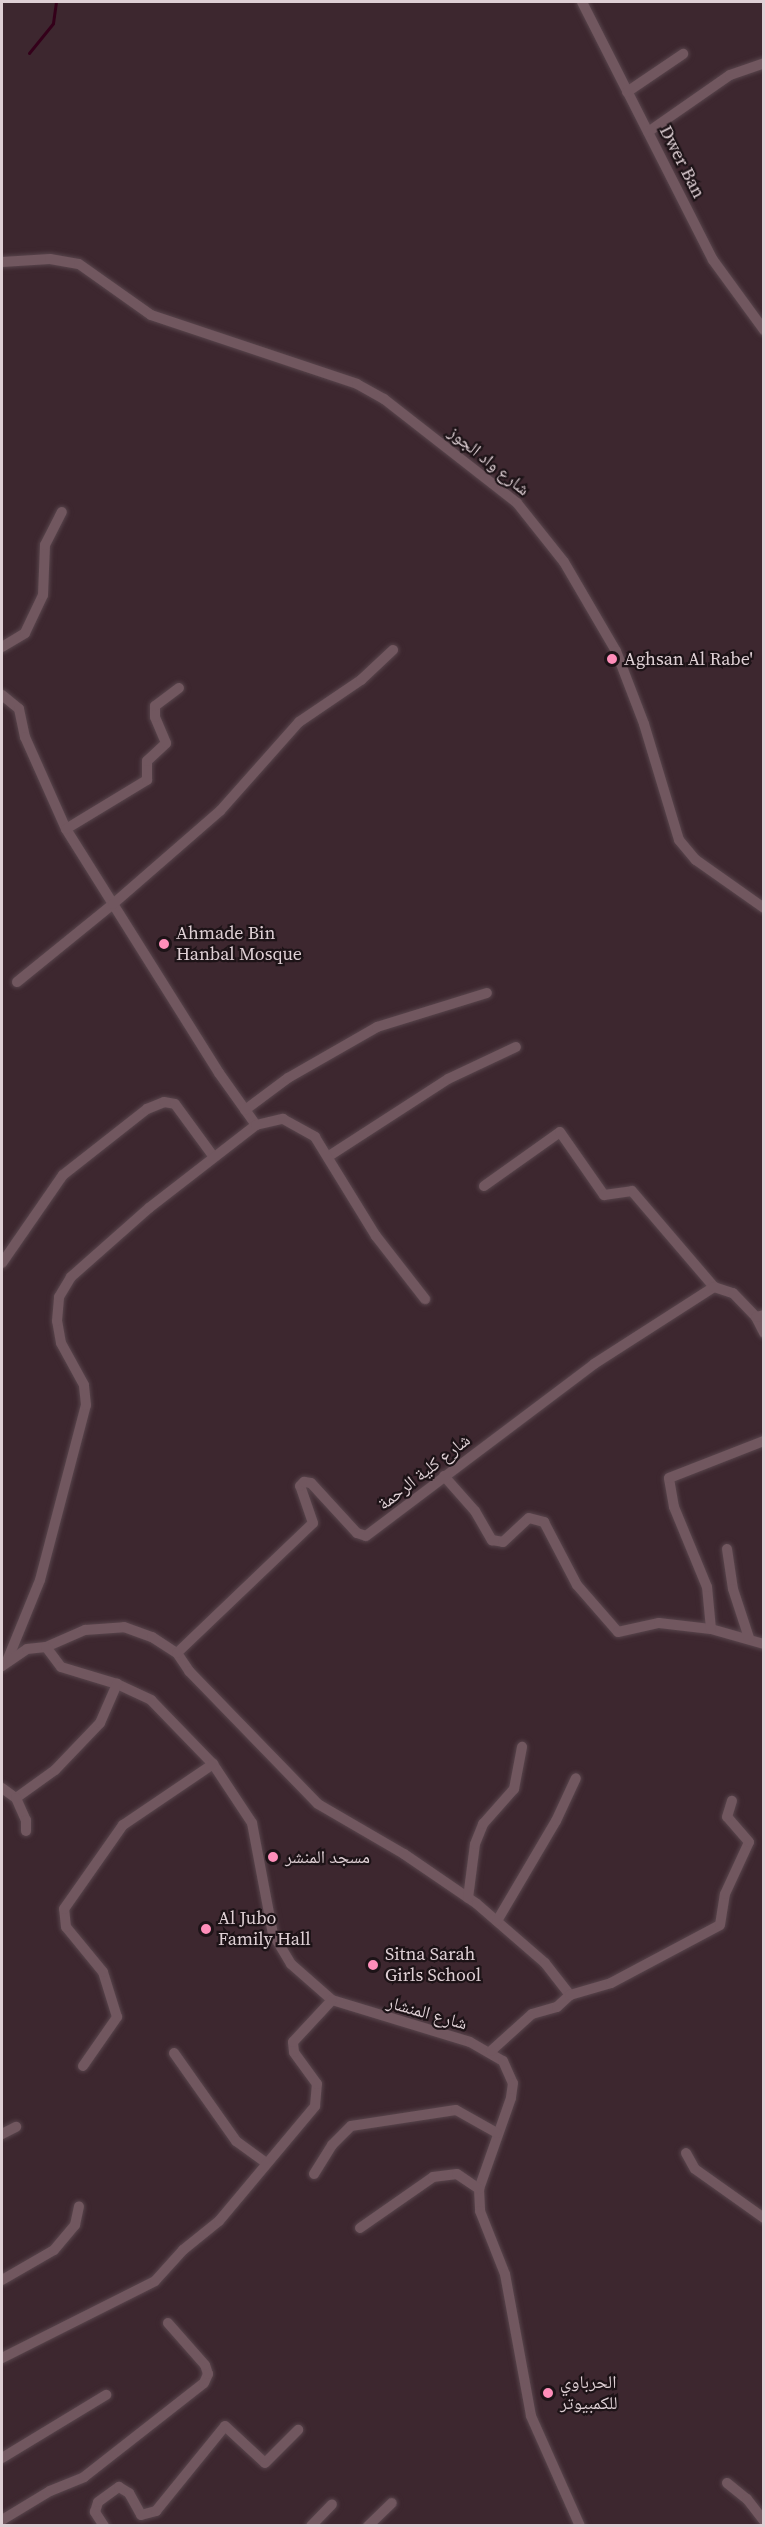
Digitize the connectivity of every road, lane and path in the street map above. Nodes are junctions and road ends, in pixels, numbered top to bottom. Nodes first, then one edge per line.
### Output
1 (582, 2) edge
2 (683, 54) dead end
3 (764, 63) edge
4 (627, 92) junction
5 (648, 132) junction
6 (2, 262) edge
7 (764, 330) edge
8 (62, 512) dead end
9 (2, 647) edge
10 (393, 650) dead end
11 (179, 688) dead end
12 (2, 695) edge
13 (66, 829) junction
14 (113, 904) junction
15 (764, 908) edge
16 (17, 982) dead end
17 (487, 993) dead end
18 (516, 1047) dead end
19 (245, 1110) junction
20 (256, 1125) junction
21 (213, 1156) junction
22 (329, 1156) junction
23 (484, 1186) dead end
24 (2, 1263) edge
25 (714, 1287) junction
26 (425, 1299) dead end
27 (760, 1316) edge
28 (764, 1333) edge
29 (764, 1441) edge
30 (444, 1476) junction
31 (727, 1549) dead end
32 (711, 1629) junction
33 (749, 1638) junction
34 (764, 1644) edge
35 (46, 1647) junction
36 (177, 1653) junction
37 (4, 1664) edge
38 (117, 1684) junction
39 (522, 1747) dead end
40 (213, 1764) junction
41 (576, 1778) dead end
42 (2, 1788) edge
43 (16, 1798) junction
44 (732, 1801) dead end
45 (26, 1831) dead end
46 (468, 1898) junction
47 (497, 1921) junction
48 (570, 1995) junction
49 (332, 2000) junction
50 (491, 2052) junction
51 (174, 2053) dead end
52 (83, 2066) dead end
53 (16, 2127) dead end
54 (497, 2133) junction
55 (2, 2134) edge
56 (686, 2153) dead end
57 (266, 2163) junction
58 (314, 2174) dead end
59 (479, 2189) junction
60 (80, 2206) dead end
61 (764, 2218) edge
62 (360, 2228) dead end
63 (2, 2280) edge
64 (168, 2323) dead end
65 (2, 2358) edge
66 (106, 2395) dead end
67 (298, 2430) dead end
68 (2, 2458) edge
69 (727, 2483) dead end
70 (392, 2503) dead end
71 (332, 2504) dead end
72 (2, 2520) edge
73 (764, 2521) edge
74 (98, 2524) edge
75 (311, 2526) edge
76 (368, 2526) edge
77 (580, 2526) edge

1 - 4 street, Dwer Ban
2 - 4 street
3 - 5 street
4 - 5 street, Dwer Ban
5 - 7 street, Dwer Ban
6 - 15 street, شارع واد الجوز
8 - 9 street
10 - 14 street
11 - 13 street
12 - 13 street
13 - 14 street
14 - 16 street
14 - 19 street
17 - 19 street
18 - 22 street
19 - 20 street
20 - 21 street
20 - 22 street
21 - 24 street
21 - 37 street
22 - 26 street
23 - 25 street
25 - 27 street
25 - 30 street, شارع كلية الرحمة
27 - 28 street
29 - 32 street
30 - 32 street
30 - 36 street, شارع كلية الرحمة
31 - 33 street
32 - 33 street
33 - 34 street
35 - 36 street
35 - 37 street
35 - 38 street, شارع المنشار
36 - 46 street
38 - 40 street, شارع المنشار
38 - 43 street
39 - 46 street
40 - 49 street, شارع المنشار
40 - 52 street
41 - 47 street
42 - 43 street
43 - 45 street
44 - 48 street
46 - 47 street
47 - 48 street
48 - 50 street
49 - 50 street, شارع المنشار
49 - 57 street
50 - 54 street
51 - 57 street
53 - 55 street
54 - 58 street
54 - 59 street
56 - 61 street
57 - 65 street
59 - 62 street
59 - 77 street
60 - 63 street
64 - 72 street
66 - 68 street
67 - 74 street
69 - 73 street
70 - 76 street
71 - 75 street

